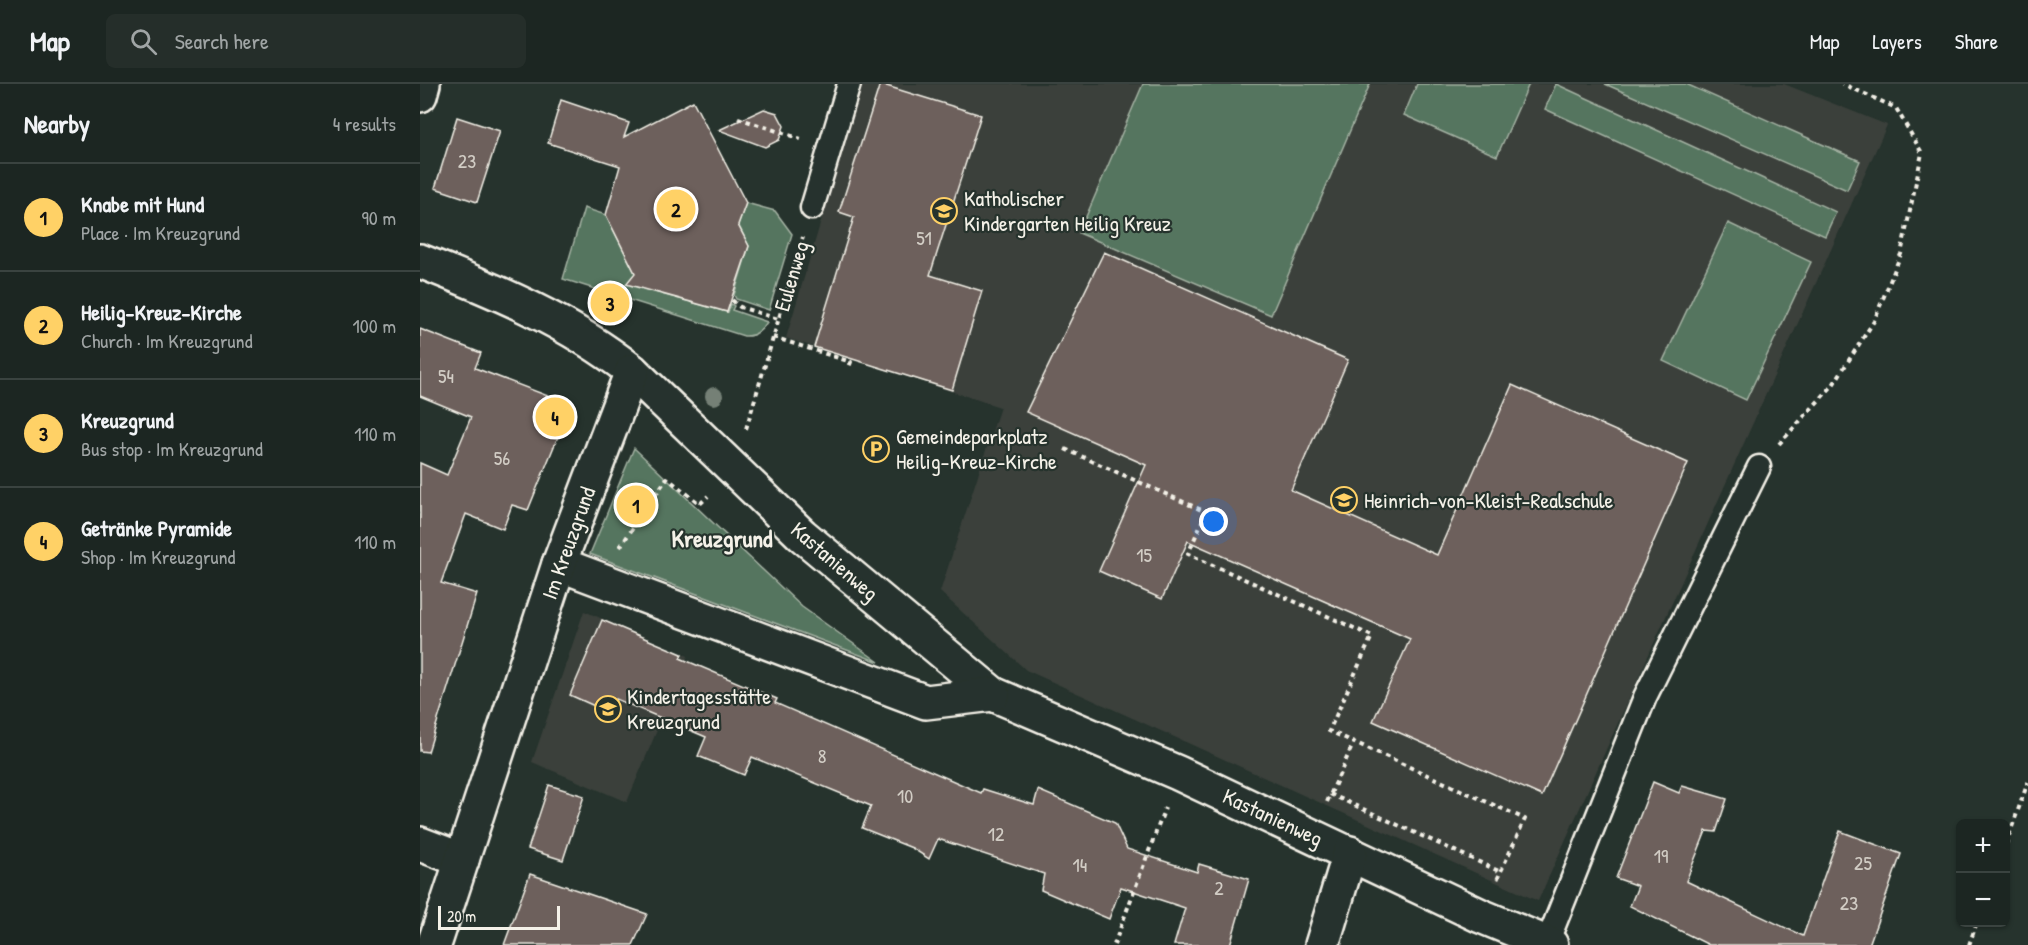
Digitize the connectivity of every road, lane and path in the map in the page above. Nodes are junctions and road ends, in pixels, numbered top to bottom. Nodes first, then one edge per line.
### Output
1 (423, 84) edge
2 (849, 84) edge
3 (1843, 84) edge
4 (420, 95) edge
5 (738, 118) dead end
6 (830, 149) junction
7 (812, 208) joint
8 (420, 261) edge
9 (732, 300) dead end
10 (778, 319) junction
11 (773, 336) junction
12 (849, 367) dead end
13 (632, 371) junction
14 (1065, 449) dead end
15 (1759, 467) joint
16 (734, 468) junction
17 (559, 564) junction
18 (599, 579) junction
19 (993, 694) junction
20 (1354, 742) junction
21 (1178, 773) junction
22 (2028, 782) edge
23 (1330, 794) junction
24 (2010, 833) edge
25 (1312, 834) junction
26 (420, 844) edge
27 (1350, 853) junction
28 (462, 860) junction
29 (1501, 872) junction
30 (1481, 916) junction
31 (1975, 927) edge
32 (1549, 944) edge
33 (434, 945) edge
34 (1114, 945) edge
35 (1322, 945) edge
36 (1969, 945) edge

1 - 4 street
2 - 6 lane
3 - 15 path
5 - 6 path
6 - 7 lane
7 - 10 path, Eulenweg
8 - 13 street
9 - 10 path
10 - 11 path, Eulenweg
11 - 12 path
11 - 16 path, Eulenweg
13 - 16 street, Kastanienweg
13 - 17 street, Im Kreuzgrund
14 - 20 path
15 - 32 lane
16 - 18 path
16 - 19 street, Kastanienweg
17 - 18 street, Kastanienweg
17 - 28 street, Im Kreuzgrund
18 - 19 street, Kastanienweg
19 - 21 street, Kastanienweg
20 - 23 path
20 - 29 path
21 - 25 street, Kastanienweg
21 - 34 path
22 - 24 path
23 - 25 path
23 - 29 path
25 - 27 street, Kastanienweg
26 - 28 street
27 - 30 street, Kastanienweg
27 - 35 street
28 - 33 street, Im Kreuzgrund
29 - 30 path
30 - 32 street, Kastanienweg
31 - 36 path

